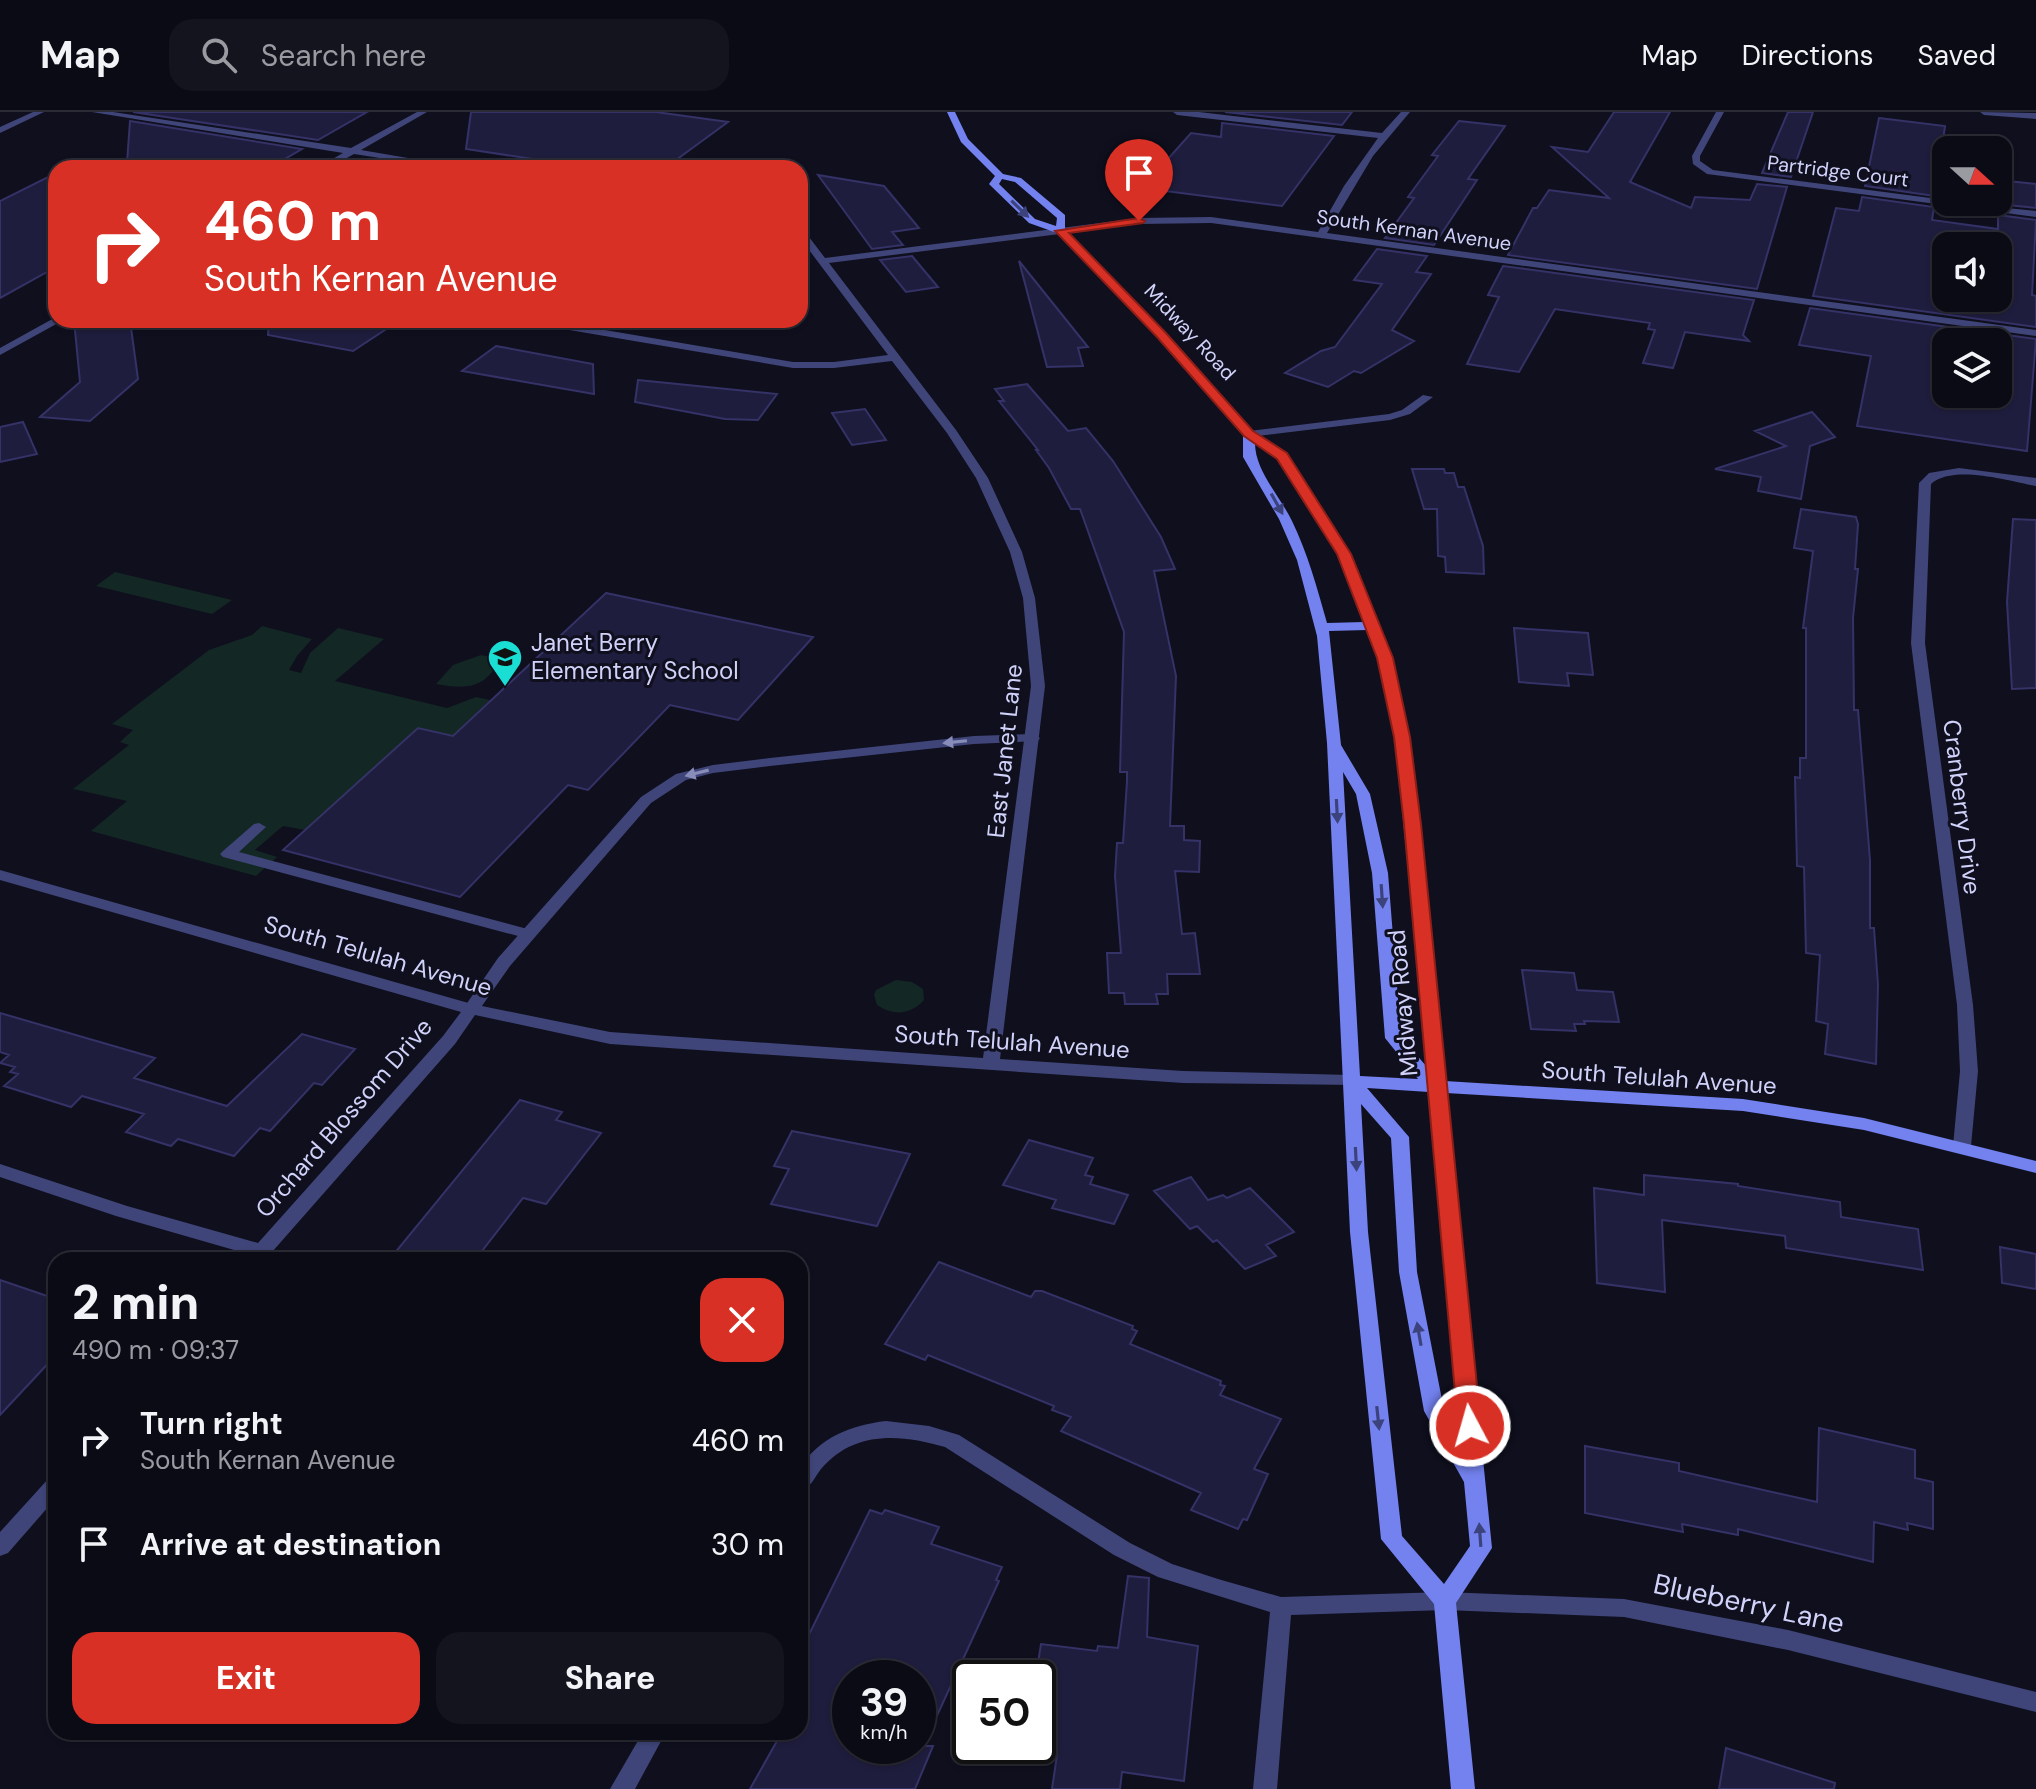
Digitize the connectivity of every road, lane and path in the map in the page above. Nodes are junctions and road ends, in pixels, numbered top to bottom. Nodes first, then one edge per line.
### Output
1 (40, 112) edge
2 (96, 112) edge
3 (423, 112) edge
4 (951, 112) edge
5 (1177, 112) edge
6 (1406, 112) edge
7 (1720, 112) edge
8 (1984, 112) edge
9 (2036, 116) edge
10 (0, 130) edge
11 (1384, 136) junction
12 (352, 151) junction
13 (336, 160) edge
14 (410, 160) edge
15 (1000, 176) junction
16 (2036, 214) edge
17 (1060, 231) junction
18 (1321, 235) junction
19 (808, 241) edge
20 (824, 261) junction
21 (48, 325) edge
22 (575, 328) edge
23 (2036, 333) edge
24 (0, 352) edge
25 (895, 357) junction
26 (1427, 397) dead end
27 (1249, 434) junction
28 (2036, 482) edge
29 (1374, 626) junction
30 (1321, 627) junction
31 (1033, 738) junction
32 (1334, 743) junction
33 (259, 827) dead end
34 (0, 875) edge
35 (529, 934) junction
36 (471, 1009) junction
37 (991, 1065) junction
38 (1351, 1081) junction
39 (1436, 1089) junction
40 (1962, 1146) junction
41 (2036, 1167) edge
42 (0, 1170) edge
43 (249, 1252) edge
44 (261, 1252) edge
45 (808, 1469) edge
46 (1475, 1483) junction
47 (48, 1493) edge
48 (0, 1547) edge
49 (1445, 1601) junction
50 (1281, 1606) junction
51 (2036, 1702) edge
52 (650, 1740) edge
53 (622, 1789) edge
54 (1265, 1789) edge
55 (1463, 1789) edge

1 - 10 street
2 - 12 street
3 - 12 street
4 - 15 main road, Midway Road
5 - 11 street
6 - 11 street
7 - 16 street, Partridge Court
8 - 9 street
11 - 18 street
12 - 13 street
12 - 14 street
15 - 17 main road, Midway Road
15 -> 17 main road, Midway Road
17 - 18 street, South Kernan Avenue
17 - 20 street, South Kernan Avenue
17 - 27 main road, Midway Road
18 - 23 street, South Kernan Avenue
19 - 20 street
20 - 25 street, East Janet Lane
21 - 24 street
22 - 25 street
25 - 31 street, East Janet Lane
26 - 27 street
27 - 29 main road, Midway Road
27 -> 30 main road, Midway Road
28 - 40 street, Cranberry Drive
29 - 30 main road
29 - 39 main road, Midway Road
30 - 32 main road, Midway Road
31 -> 35 street, Orchard Blossom Drive
31 - 37 street, East Janet Lane
32 -> 38 main road, Midway Road
32 -> 39 main road
33 - 35 street
34 - 36 street, South Telulah Avenue
35 - 36 street, Orchard Blossom Drive
36 - 37 street, South Telulah Avenue
36 - 44 street, Orchard Blossom Drive
37 - 38 street, South Telulah Avenue
38 - 39 main road, South Telulah Avenue
46 -> 38 main road
38 -> 49 main road, Midway Road
39 - 40 main road, South Telulah Avenue
39 - 46 main road, Midway Road
40 - 41 main road, South Telulah Avenue
42 - 43 street
45 - 50 street, Blueberry Lane
49 -> 46 main road, Midway Road
47 - 48 street
49 - 50 street, Blueberry Lane
49 - 51 street, Blueberry Lane
49 - 55 main road
50 - 54 street
52 - 53 street

